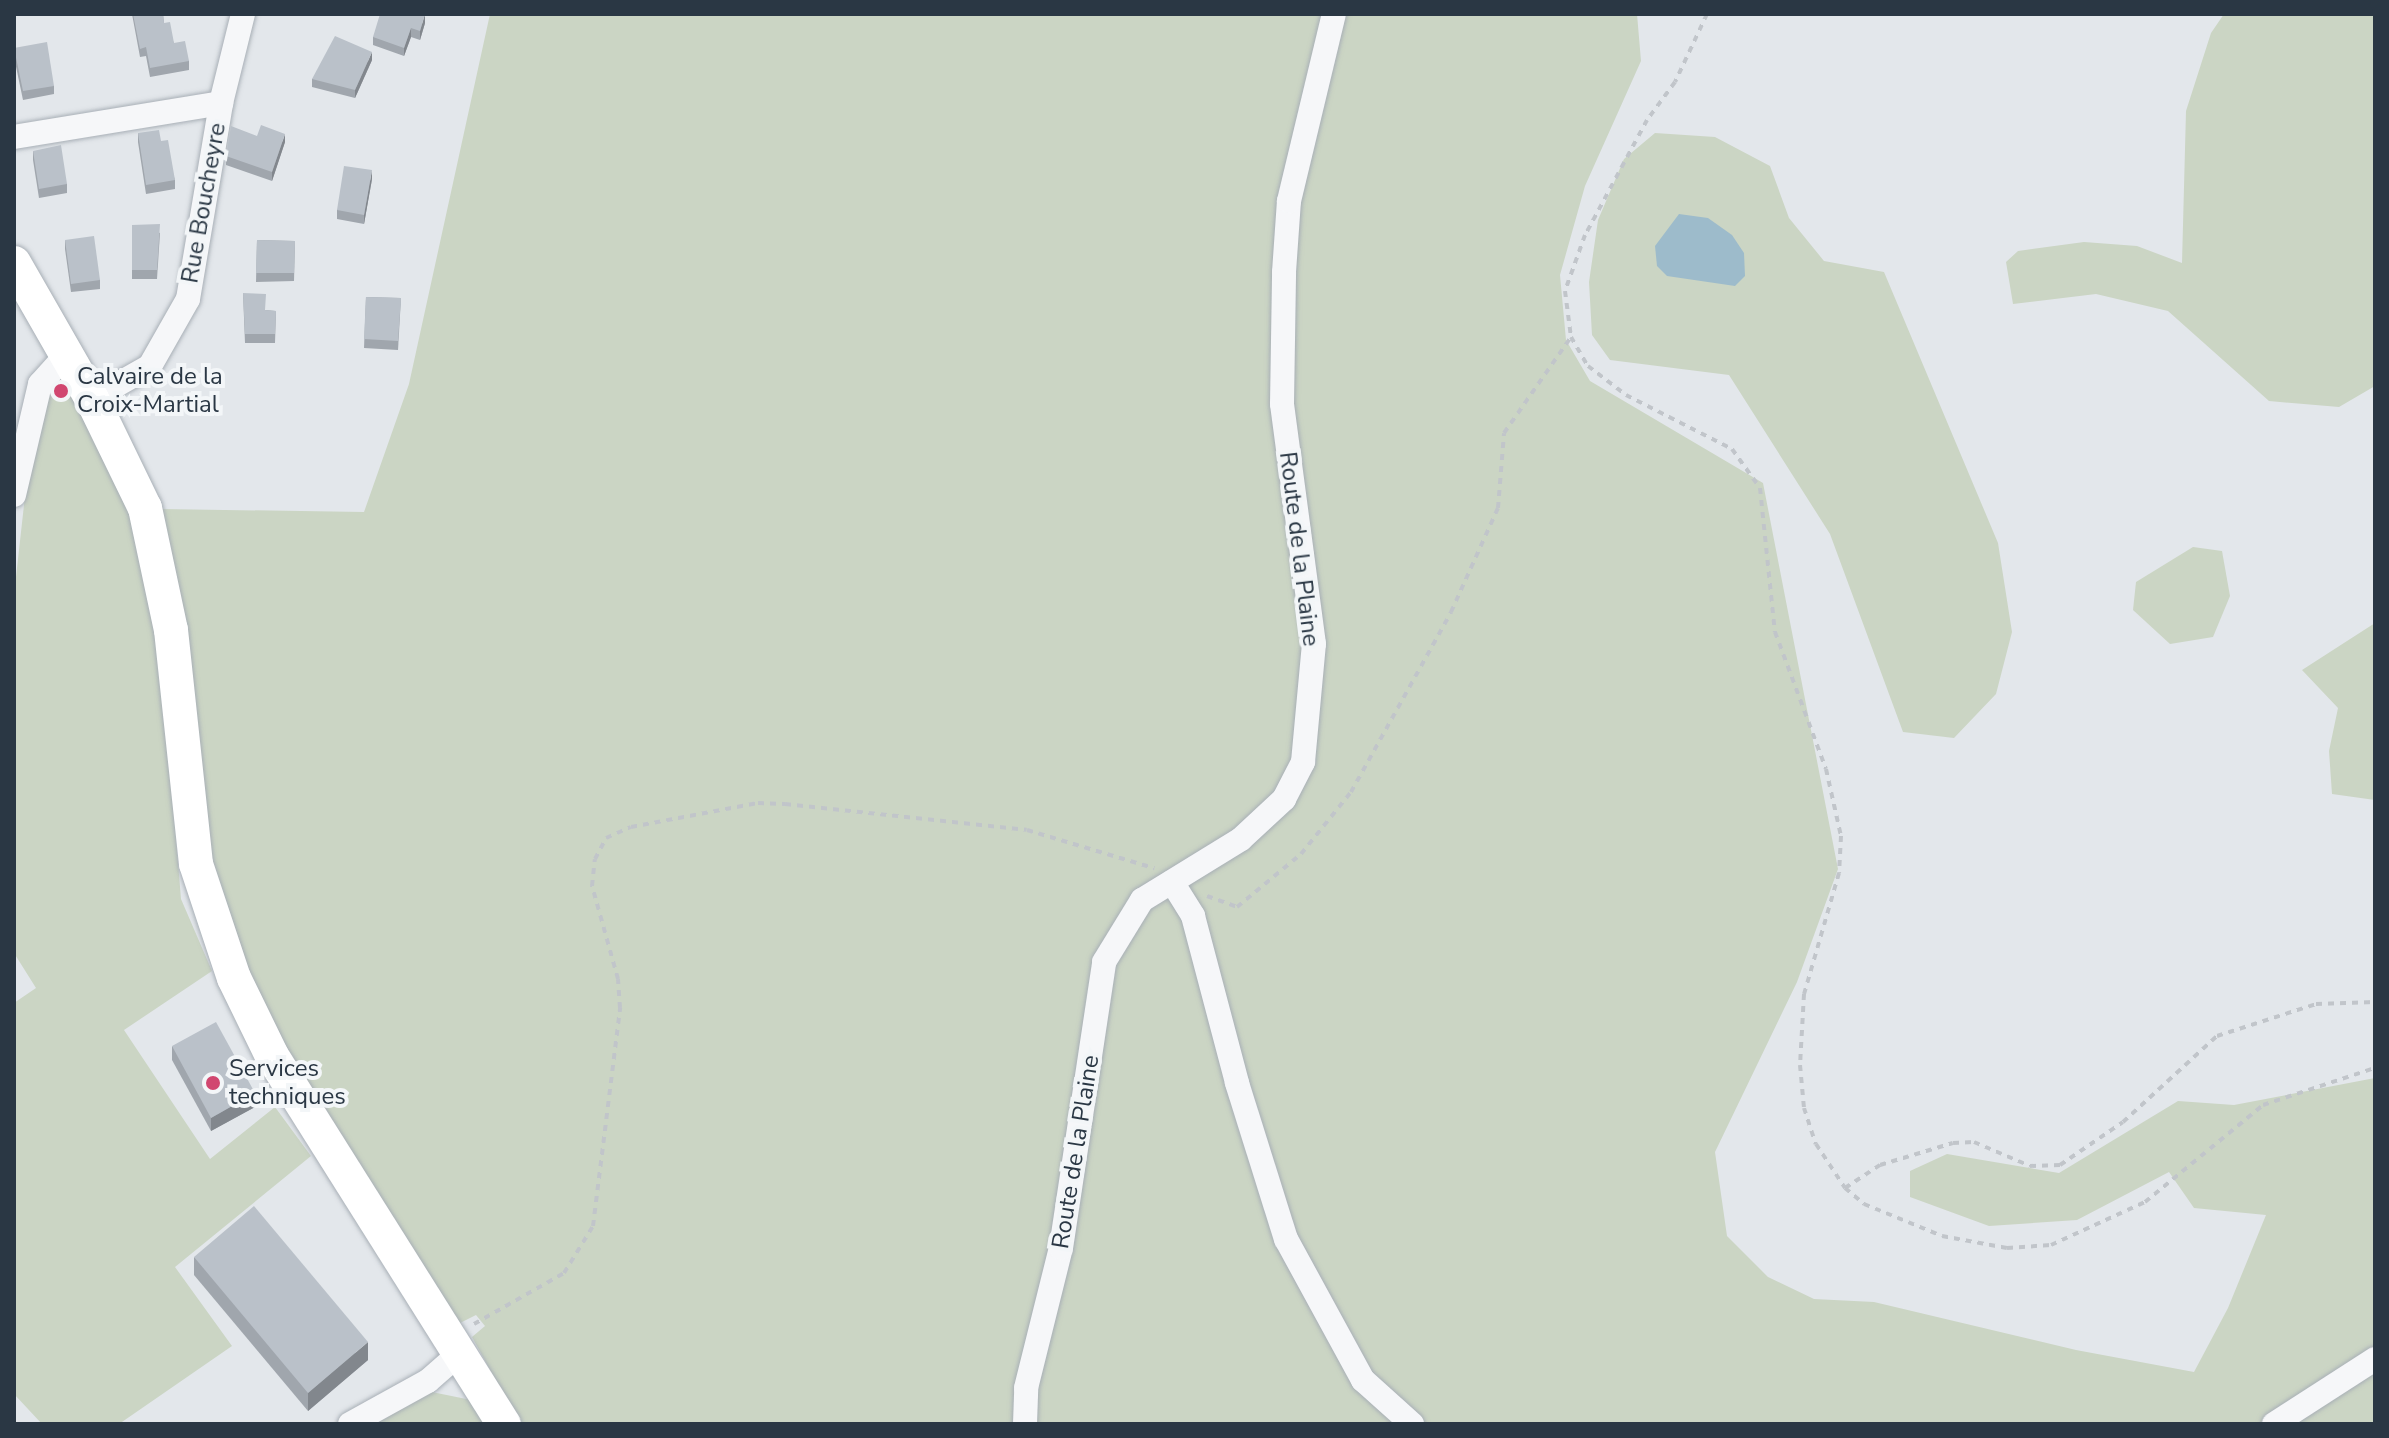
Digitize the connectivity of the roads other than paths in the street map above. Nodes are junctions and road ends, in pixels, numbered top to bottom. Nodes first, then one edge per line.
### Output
1 (243, 14) edge
2 (1334, 14) edge
3 (221, 103) junction
4 (14, 137) edge
5 (14, 263) edge
6 (65, 356) junction
7 (92, 399) junction
8 (14, 495) edge
9 (1172, 882) junction
10 (456, 1345) junction
11 (2375, 1359) edge
12 (350, 1424) edge
13 (504, 1424) edge
14 (1025, 1424) edge
15 (1412, 1424) edge
16 (2274, 1424) edge

1 - 3 street, Rue Boucheyre
2 - 9 street, Route de la Plaine
3 - 4 street
3 - 7 street, Rue Boucheyre
5 - 6 street
6 - 7 street
6 - 8 street
7 - 10 street
9 - 14 street, Route de la Plaine
9 - 15 street
10 - 12 street
10 - 13 street
11 - 16 street

